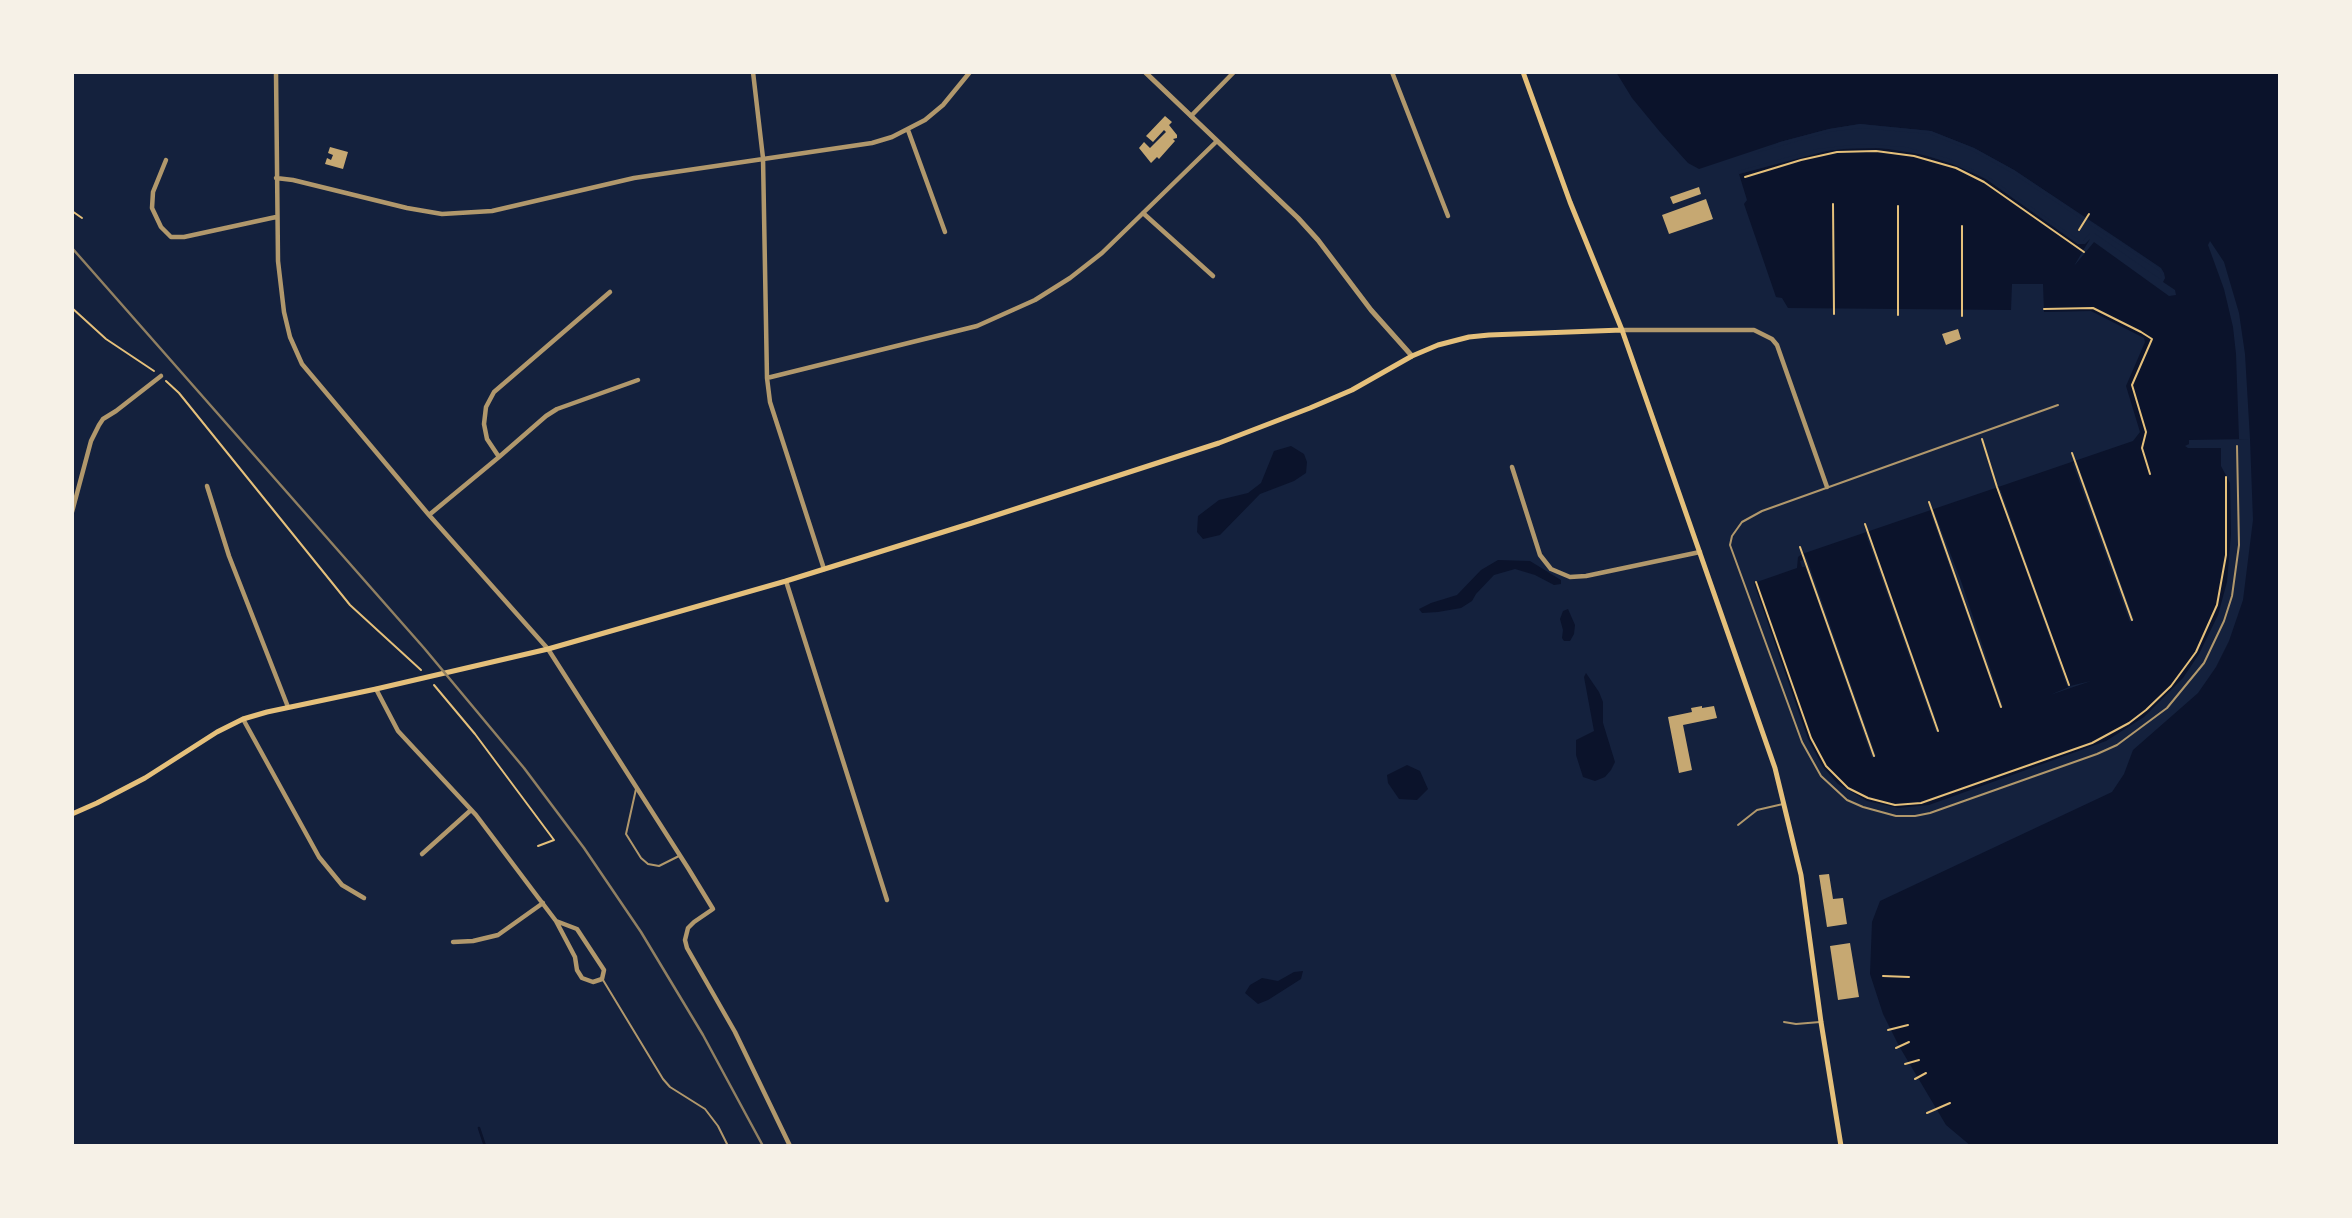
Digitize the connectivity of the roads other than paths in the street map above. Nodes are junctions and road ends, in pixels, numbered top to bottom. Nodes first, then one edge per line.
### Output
1 (276, 72) edge
2 (753, 72) edge
3 (970, 72) edge
4 (1145, 72) edge
5 (1234, 72) edge
6 (1392, 72) edge
7 (1523, 72) edge
8 (1191, 116) junction
9 (908, 130) junction
10 (1217, 141) junction
11 (763, 158) junction
12 (166, 160) dead end
13 (276, 178) junction
14 (1143, 213) junction
15 (1448, 216) dead end
16 (276, 217) junction
17 (945, 232) dead end
18 (1213, 276) dead end
19 (610, 292) dead end
20 (1622, 330) junction
21 (1412, 356) junction
22 (161, 376) road end
23 (767, 378) junction
24 (638, 380) dead end
25 (2058, 405) dead end
26 (2237, 446) dead end
27 (499, 457) junction
28 (1512, 467) dead end
29 (206, 486) dead end
30 (1827, 487) junction
31 (72, 512) edge
32 (429, 515) junction
33 (1701, 552) junction
34 (824, 569) junction
35 (786, 580) junction
36 (548, 649) junction
37 (376, 689) junction
38 (289, 707) junction
39 (243, 719) junction
40 (636, 787) junction
41 (1785, 803) junction
42 (471, 810) junction
43 (72, 814) edge
44 (1738, 825) dead end
45 (422, 854) dead end
46 (680, 855) junction
47 (364, 898) dead end
48 (887, 900) dead end
49 (542, 903) junction
50 (555, 921) junction
51 (453, 942) dead end
52 (602, 979) junction
53 (1784, 1022) dead end
54 (1821, 1022) junction
55 (728, 1146) edge
56 (790, 1146) edge
57 (1841, 1146) edge

1 - 13 street
2 - 11 street
3 - 9 street
4 - 8 street
5 - 8 street
6 - 15 street
7 - 20 main road
8 - 10 street
9 - 11 street
9 - 17 street
10 - 14 street
10 - 21 street
11 - 13 street
11 - 23 street
12 - 16 street
13 - 16 street
14 - 18 street
14 - 23 street
16 - 32 street
19 - 27 street
20 - 21 main road
20 - 30 street
20 - 33 main road
21 - 34 main road
22 - 31 street
23 - 34 street
24 - 27 street
25 - 30 lane
26 - 30 lane
27 - 32 street
28 - 33 street
29 - 38 street
32 - 36 street
33 - 41 main road
34 - 35 main road
35 - 36 main road
35 - 48 street
36 - 37 main road
36 - 40 street
37 - 38 main road
37 - 42 street
38 - 39 main road
39 - 43 main road
39 - 47 street
40 - 46 street
40 - 46 lane
41 - 44 lane
41 - 54 main road
42 - 45 street
42 - 49 street
46 - 56 street
49 - 50 street
49 - 51 street
50 - 52 street
50 - 52 street
52 - 55 lane
53 - 54 lane
54 - 57 main road

